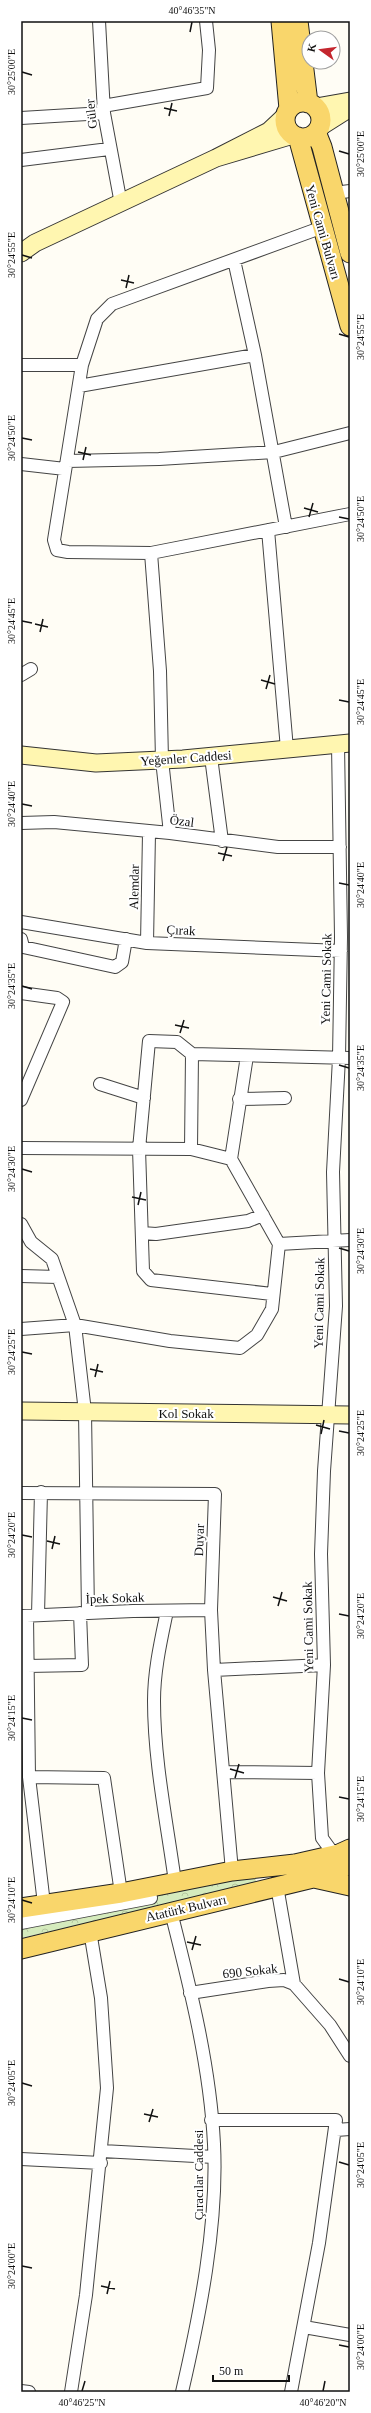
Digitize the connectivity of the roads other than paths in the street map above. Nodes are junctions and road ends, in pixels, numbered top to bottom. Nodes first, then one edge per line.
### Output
1 (99, 21) edge
2 (206, 21) edge
3 (281, 21) edge
4 (298, 21) edge
5 (350, 101) edge
6 (312, 105) junction
7 (350, 108) edge
8 (104, 110) junction
9 (288, 112) junction
10 (21, 118) edge
11 (318, 130) junction
12 (296, 136) junction
13 (109, 149) junction
14 (216, 158) junction
15 (21, 160) edge
16 (342, 192) edge
17 (121, 204) junction
18 (322, 227) junction
19 (21, 253) edge
20 (350, 253) edge
21 (234, 260) junction
22 (350, 326) edge
23 (255, 355) junction
24 (21, 365) edge
25 (82, 365) junction
26 (79, 386) junction
27 (350, 433) edge
28 (274, 452) junction
29 (21, 464) edge
30 (66, 465) junction
31 (350, 514) edge
32 (286, 527) junction
33 (268, 530) junction
34 (152, 553) junction
35 (344, 743) edge
36 (287, 748) junction
37 (21, 755) edge
38 (211, 757) junction
39 (162, 760) junction
40 (21, 823) edge
41 (149, 833) junction
42 (170, 833) junction
43 (222, 841) junction
44 (340, 847) junction
45 (346, 878) edge
46 (21, 924) edge
47 (346, 937) edge
48 (21, 939) edge
49 (126, 939) junction
50 (147, 942) junction
51 (341, 951) junction
52 (21, 992) edge
53 (192, 1054) junction
54 (247, 1056) junction
55 (345, 1058) edge
56 (100, 1084) dead end
57 (144, 1098) junction
58 (285, 1098) dead end
59 (239, 1099) junction
60 (21, 1100) edge
61 (21, 1148) edge
62 (139, 1148) junction
63 (191, 1149) junction
64 (231, 1158) junction
65 (263, 1215) junction
66 (21, 1224) edge
67 (142, 1233) junction
68 (350, 1240) edge
69 (334, 1241) junction
70 (280, 1244) junction
71 (21, 1276) edge
72 (58, 1277) junction
73 (272, 1294) junction
74 (75, 1325) junction
75 (21, 1329) edge
76 (21, 1412) edge
77 (85, 1412) junction
78 (327, 1414) junction
79 (350, 1415) edge
80 (41, 1492) junction
81 (21, 1493) edge
82 (86, 1493) junction
83 (167, 1610) junction
84 (211, 1610) junction
85 (84, 1613) junction
86 (28, 1616) edge
87 (324, 1665) junction
88 (27, 1666) junction
89 (214, 1670) junction
90 (222, 1772) junction
91 (318, 1773) junction
92 (29, 1777) junction
93 (346, 1856) edge
94 (232, 1871) junction
95 (313, 1878) junction
96 (176, 1882) junction
97 (277, 1886) junction
98 (350, 1886) edge
99 (121, 1893) junction
100 (157, 1903) junction
101 (44, 1904) junction
102 (21, 1908) edge
103 (21, 1923) edge
104 (90, 1931) junction
105 (21, 1949) edge
106 (294, 1984) junction
107 (190, 1993) junction
108 (350, 2056) edge
109 (211, 2120) junction
110 (350, 2129) edge
111 (336, 2130) junction
112 (101, 2157) junction
113 (214, 2157) junction
114 (21, 2159) edge
115 (304, 2326) junction
116 (350, 2335) edge
117 (21, 2391) edge
118 (29, 2392) edge
119 (71, 2392) edge
120 (182, 2392) edge
121 (291, 2392) edge

1 - 8 street, Güler
2 - 8 street
3 - 9 main road
4 - 6 main road
5 - 6 street
6 - 9 main road
6 - 11 main road
7 - 11 street
8 - 10 street
8 - 13 street, Güler
9 - 12 main road
9 - 14 street
11 - 12 main road
11 - 16 main road, Yeni Cami Bulvarı
12 - 14 street
12 - 18 main road, Yeni Cami Bulvarı
13 - 15 street
13 - 17 street, Güler
14 - 17 street
16 - 20 main road, Yeni Cami Bulvarı
17 - 19 street
18 - 21 street
18 - 22 main road, Yeni Cami Bulvarı
21 - 23 street
21 - 25 street
23 - 26 street
23 - 28 street
24 - 25 street
25 - 26 street
26 - 30 street
27 - 28 street
28 - 30 street
28 - 32 street
29 - 30 street
30 - 34 street
31 - 32 street
32 - 33 street
33 - 34 street
33 - 36 street
34 - 39 street
35 - 36 street, Yeğenler Caddesi
35 - 44 street, Yeni Cami Sokak
36 - 38 street, Yeğenler Caddesi
37 - 39 street, Yeğenler Caddesi
38 - 39 street, Yeğenler Caddesi
38 - 43 street
39 - 42 street
40 - 41 street, Özal
41 - 42 street, Özal
41 - 50 street, Alemdar
42 - 43 street, Özal
43 - 44 street, Özal
44 - 45 street, Yeni Cami Sokak
45 - 47 street, Yeni Cami Sokak
46 - 49 street, Çırak
47 - 51 street, Yeni Cami Sokak
48 - 49 street
49 - 50 street, Çırak
50 - 51 street, Çırak
51 - 55 street, Yeni Cami Sokak
52 - 60 street
53 - 54 street
53 - 57 street
53 - 63 street
54 - 55 street
54 - 59 street
55 - 69 street, Yeni Cami Sokak
56 - 57 street
57 - 62 street
58 - 59 street
59 - 64 street
61 - 62 street
62 - 63 street
62 - 67 street
63 - 64 street
64 - 65 street
65 - 67 street
65 - 70 street
66 - 72 street
67 - 73 street
68 - 69 street
69 - 70 street
69 - 78 street, Yeni Cami Sokak
70 - 73 street
71 - 72 street
72 - 74 street
73 - 74 street
74 - 75 street
74 - 77 street
76 - 77 street, Kol Sokak
77 - 78 street, Kol Sokak
77 - 82 street
78 - 79 street, Kol Sokak
78 - 87 street, Yeni Cami Sokak
80 - 81 street, Duyar
80 - 82 street, Duyar
80 - 86 street
82 - 84 street, Duyar
82 - 85 street
83 - 84 street, İpek Sokak
83 - 85 street, İpek Sokak
83 - 96 street
84 - 89 street, Duyar
85 - 86 street, İpek Sokak
85 - 88 street
86 - 88 street
87 - 89 street
87 - 91 street, Yeni Cami Sokak
88 - 92 street
89 - 90 street, Duyar
90 - 91 street
90 - 94 street, Duyar
91 - 93 street, Yeni Cami Sokak
92 - 99 street
92 - 101 street
93 - 94 main road, Atatürk Bulvarı
93 - 95 main road, Atatürk Bulvarı
94 - 96 main road, Atatürk Bulvarı
95 - 97 main road, Atatürk Bulvarı
95 - 98 main road
96 - 100 main road, Atatürk Bulvarı
97 - 100 main road, Atatürk Bulvarı
97 - 106 street
99 - 100 main road, Atatürk Bulvarı
99 - 101 main road, Atatürk Bulvarı
100 - 103 street
100 - 104 main road, Atatürk Bulvarı
100 - 107 street, Çıracılar Caddesi
101 - 102 main road, Atatürk Bulvarı
104 - 105 main road, Atatürk Bulvarı
104 - 112 street
106 - 107 street, 690 Sokak
106 - 108 street, 690 Sokak
107 - 109 street, Çıracılar Caddesi
109 - 111 street
109 - 113 street, Çıracılar Caddesi
110 - 111 street
111 - 115 street
112 - 113 street
112 - 114 street
112 - 119 street
113 - 120 street, Çıracılar Caddesi
115 - 116 street
115 - 121 street
117 - 118 street

